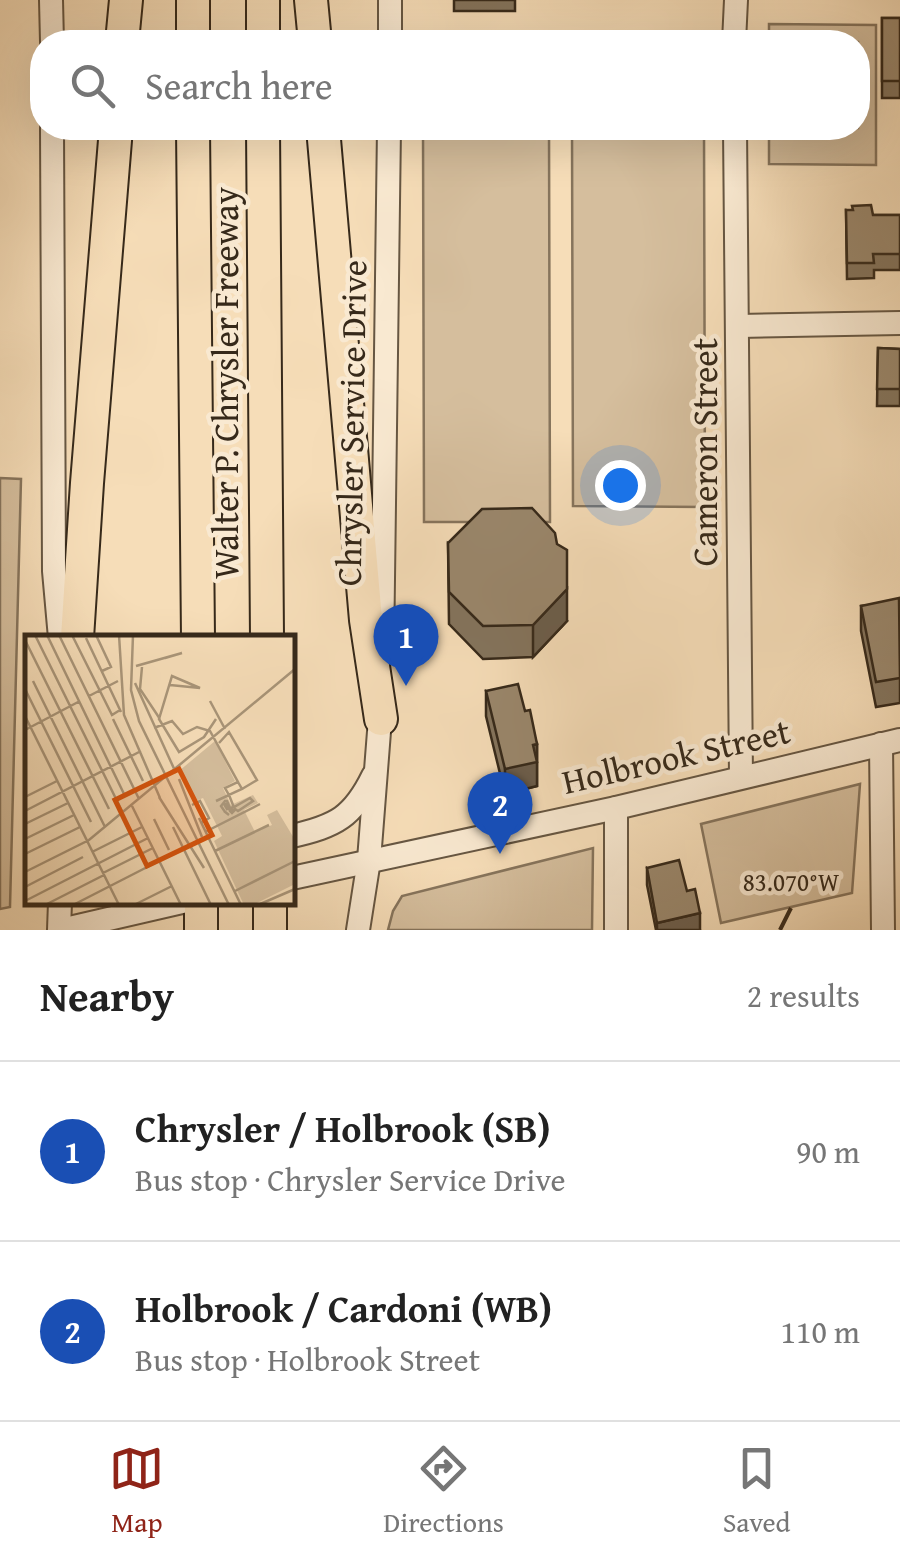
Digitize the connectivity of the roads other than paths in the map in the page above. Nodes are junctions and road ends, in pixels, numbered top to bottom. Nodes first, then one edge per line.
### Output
1 (51, 0) edge
2 (126, 0) edge
3 (193, 0) edge
4 (262, 0) edge
5 (311, 0) edge
6 (390, 0) edge
7 (736, 0) edge
8 (52, 30) edge
9 (123, 30) edge
10 (193, 30) edge
11 (263, 30) edge
12 (314, 30) edge
13 (390, 30) edge
14 (735, 30) edge
15 (52, 140) edge
16 (115, 140) edge
17 (193, 140) edge
18 (263, 140) edge
19 (323, 140) edge
20 (390, 140) edge
21 (734, 140) edge
22 (900, 324) edge
23 (739, 326) junction
24 (60, 635) edge
25 (78, 635) edge
26 (198, 635) edge
27 (267, 635) edge
28 (381, 725) junction
29 (890, 742) edge
30 (378, 768) junction
31 (742, 777) junction
32 (616, 808) junction
33 (303, 834) edge
34 (369, 860) junction
35 (302, 875) edge
36 (170, 905) edge
37 (60, 930) edge
38 (358, 930) edge
39 (616, 930) edge
40 (882, 930) edge

1 - 8 street
2 - 9 highway
3 - 10 highway
4 - 11 highway
5 - 12 highway
6 - 13 street
7 - 14 street
15 - 24 street
16 - 25 highway
17 - 26 highway
18 - 27 highway, Walter P. Chrysler Freeway
19 - 28 highway
20 - 28 street, Chrysler Service Drive
21 - 23 street, Cameron Street
22 - 23 street
23 - 31 street, Cameron Street
28 - 30 street, Chrysler Service Drive
29 - 31 street, Holbrook Street
29 - 40 street
30 - 33 street
30 - 34 street, Chrysler Service Drive
31 - 32 street, Holbrook Street
32 - 34 street, Holbrook Street
32 - 39 street
34 - 35 street, Holbrook Street
34 - 38 street
36 - 37 street

